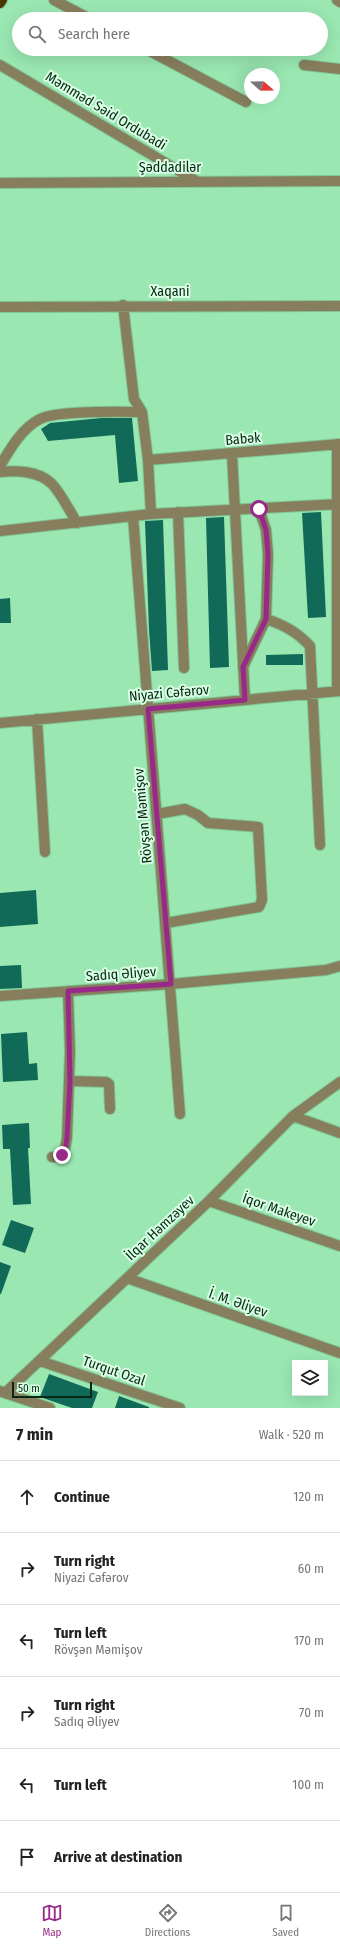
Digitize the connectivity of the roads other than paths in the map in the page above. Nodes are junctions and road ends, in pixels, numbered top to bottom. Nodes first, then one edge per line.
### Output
1 (2, 0) edge
2 (54, 0) edge
3 (337, 0) edge
4 (340, 2) edge
5 (0, 3) edge
6 (77, 12) edge
7 (159, 56) edge
8 (304, 64) dead end
9 (0, 65) edge
10 (340, 70) edge
11 (244, 101) edge
12 (197, 181) junction
13 (340, 181) edge
14 (0, 183) edge
15 (123, 305) junction
16 (340, 306) edge
17 (0, 307) edge
18 (142, 412) junction
19 (338, 444) edge
20 (232, 454) junction
21 (148, 460) junction
22 (0, 466) edge
23 (0, 472) edge
24 (339, 504) edge
25 (259, 509) junction
26 (235, 510) junction
27 (178, 512) junction
28 (151, 514) junction
29 (133, 516) junction
30 (77, 523) junction
31 (0, 531) edge
32 (338, 548) edge
33 (266, 619) junction
34 (243, 667) junction
35 (184, 668) dead end
36 (338, 691) edge
37 (312, 694) junction
38 (245, 700) junction
39 (148, 709) junction
40 (37, 719) junction
41 (0, 723) edge
42 (156, 814) junction
43 (320, 845) dead end
44 (45, 852) dead end
45 (166, 923) junction
46 (340, 966) edge
47 (171, 984) junction
48 (68, 991) junction
49 (0, 996) edge
50 (70, 1081) junction
51 (340, 1082) edge
52 (110, 1109) dead end
53 (180, 1114) dead end
54 (294, 1116) junction
55 (340, 1133) edge
56 (52, 1157) dead end
57 (209, 1201) junction
58 (340, 1246) edge
59 (127, 1278) junction
60 (340, 1353) edge
61 (40, 1361) junction
62 (3, 1392) edge
63 (50, 1408) edge
64 (180, 1408) edge

1 - 5 main road
2 - 6 street
3 - 4 street
7 - 11 street
8 - 10 street
9 - 12 street, Məmməd Səid Ordubadi
12 - 13 street, Şəddadilər
12 - 14 street, Şəddadilər
15 - 16 street, Xaqani
15 - 17 street, Xaqani
15 - 18 street
18 - 21 street
18 - 22 street
19 - 20 street, Babək
19 - 24 street
20 - 21 street, Babək
20 - 26 street
21 - 28 street
23 - 30 street
24 - 25 street
24 - 32 street
25 - 26 street
25 - 33 street
26 - 27 street
26 - 34 street
27 - 28 street
27 - 35 street
28 - 29 street
29 - 30 street
29 - 39 street, Rövşən Məmişov
30 - 31 street
32 - 36 street
33 - 34 street
33 - 37 street
34 - 38 street
36 - 37 street, Niyazi Cəfərov
37 - 38 street, Niyazi Cəfərov
37 - 43 street
38 - 39 street, Niyazi Cəfərov
39 - 40 street, Niyazi Cəfərov
39 - 42 street, Rövşən Məmişov
40 - 41 street, Niyazi Cəfərov
40 - 44 street
42 - 45 street, Rövşən Məmişov
42 - 45 street
45 - 47 street, Rövşən Məmişov
46 - 47 street, Sadıq Əliyev
47 - 48 street, Sadıq Əliyev
47 - 53 street, Rövşən Məmişov
48 - 49 street, Sadıq Əliyev
48 - 50 street
50 - 52 street
50 - 56 street
51 - 54 street, İlqar Həmzəyev
54 - 55 street
54 - 57 street, İlqar Həmzəyev
57 - 58 street, İqor Makeyev
57 - 59 street, İlqar Həmzəyev
59 - 60 street, İ. M. Əliyev
59 - 61 street, İlqar Həmzəyev
61 - 62 street, İlqar Həmzəyev
61 - 64 street, Turqut Ozal
62 - 63 street

